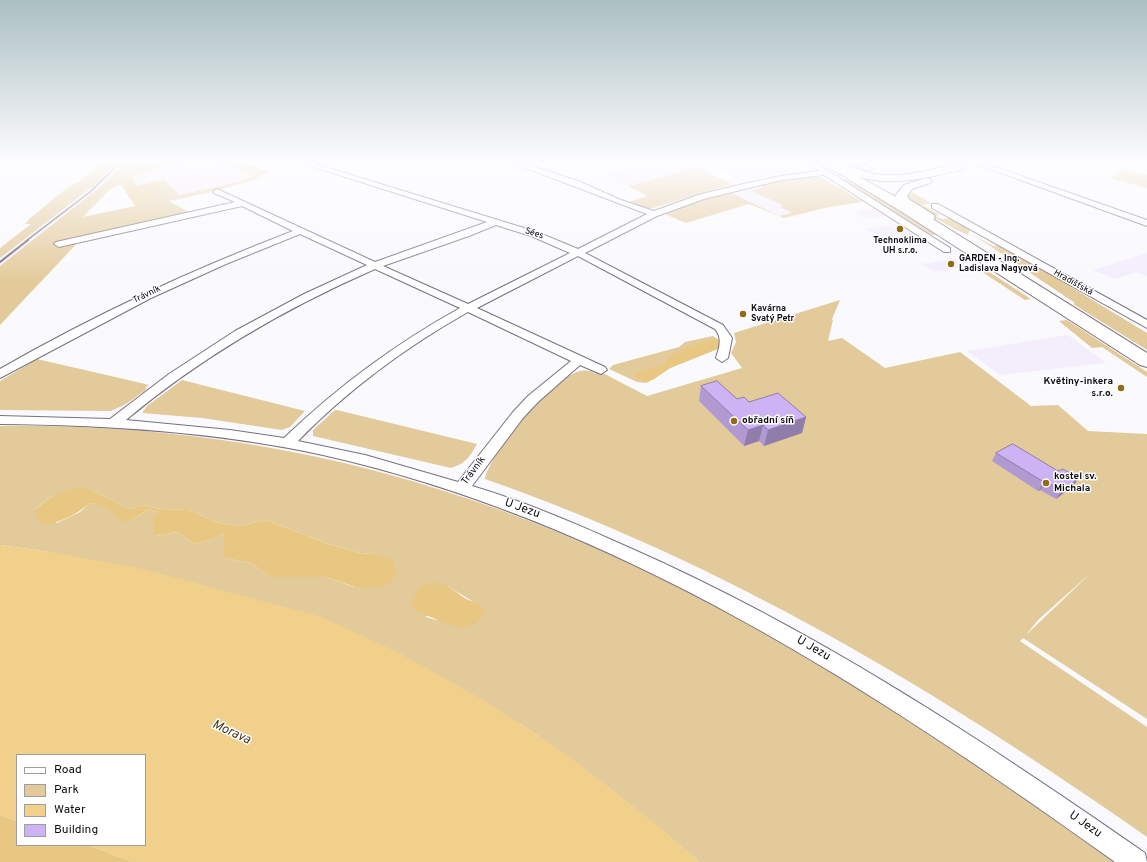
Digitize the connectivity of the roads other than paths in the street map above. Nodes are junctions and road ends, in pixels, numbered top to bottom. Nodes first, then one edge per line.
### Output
1 (431, 202) edge
2 (619, 202) edge
3 (686, 202) edge
4 (885, 202) edge
5 (905, 202) edge
6 (906, 202) edge
7 (1088, 202) edge
8 (243, 203) joint
9 (935, 206) dead end
10 (654, 214) junction
11 (495, 222) junction
12 (1147, 223) edge
13 (300, 231) junction
14 (943, 239) junction
15 (59, 244) dead end
16 (579, 252) junction
17 (376, 265) junction
18 (468, 308) junction
19 (1147, 325) edge
20 (722, 358) dead end
21 (579, 360) junction
22 (1147, 361) edge
23 (601, 370) dead end
24 (0, 374) edge
25 (0, 420) edge
26 (115, 422) junction
27 (286, 444) junction
28 (462, 488) junction
29 (1136, 862) edge

1 - 11 street, Sées
2 - 10 street
3 - 10 street
4 - 14 street
5 - 14 main road
6 - 14 street
7 - 12 street
8 - 13 street
8 - 15 street
9 - 19 street, Hradišťská
10 - 16 street
11 - 16 street, Sées
11 - 17 street
13 - 17 street
13 - 24 street, Trávník
14 - 22 main road
16 - 18 street
16 - 20 street, Sées
17 - 18 street
17 - 26 street
18 - 21 street
18 - 27 street
21 - 23 street
21 - 28 street, Trávník
25 - 26 street, Trávník
26 - 27 street, Trávník
27 - 28 street, Trávník
28 - 29 street, U Jezu

